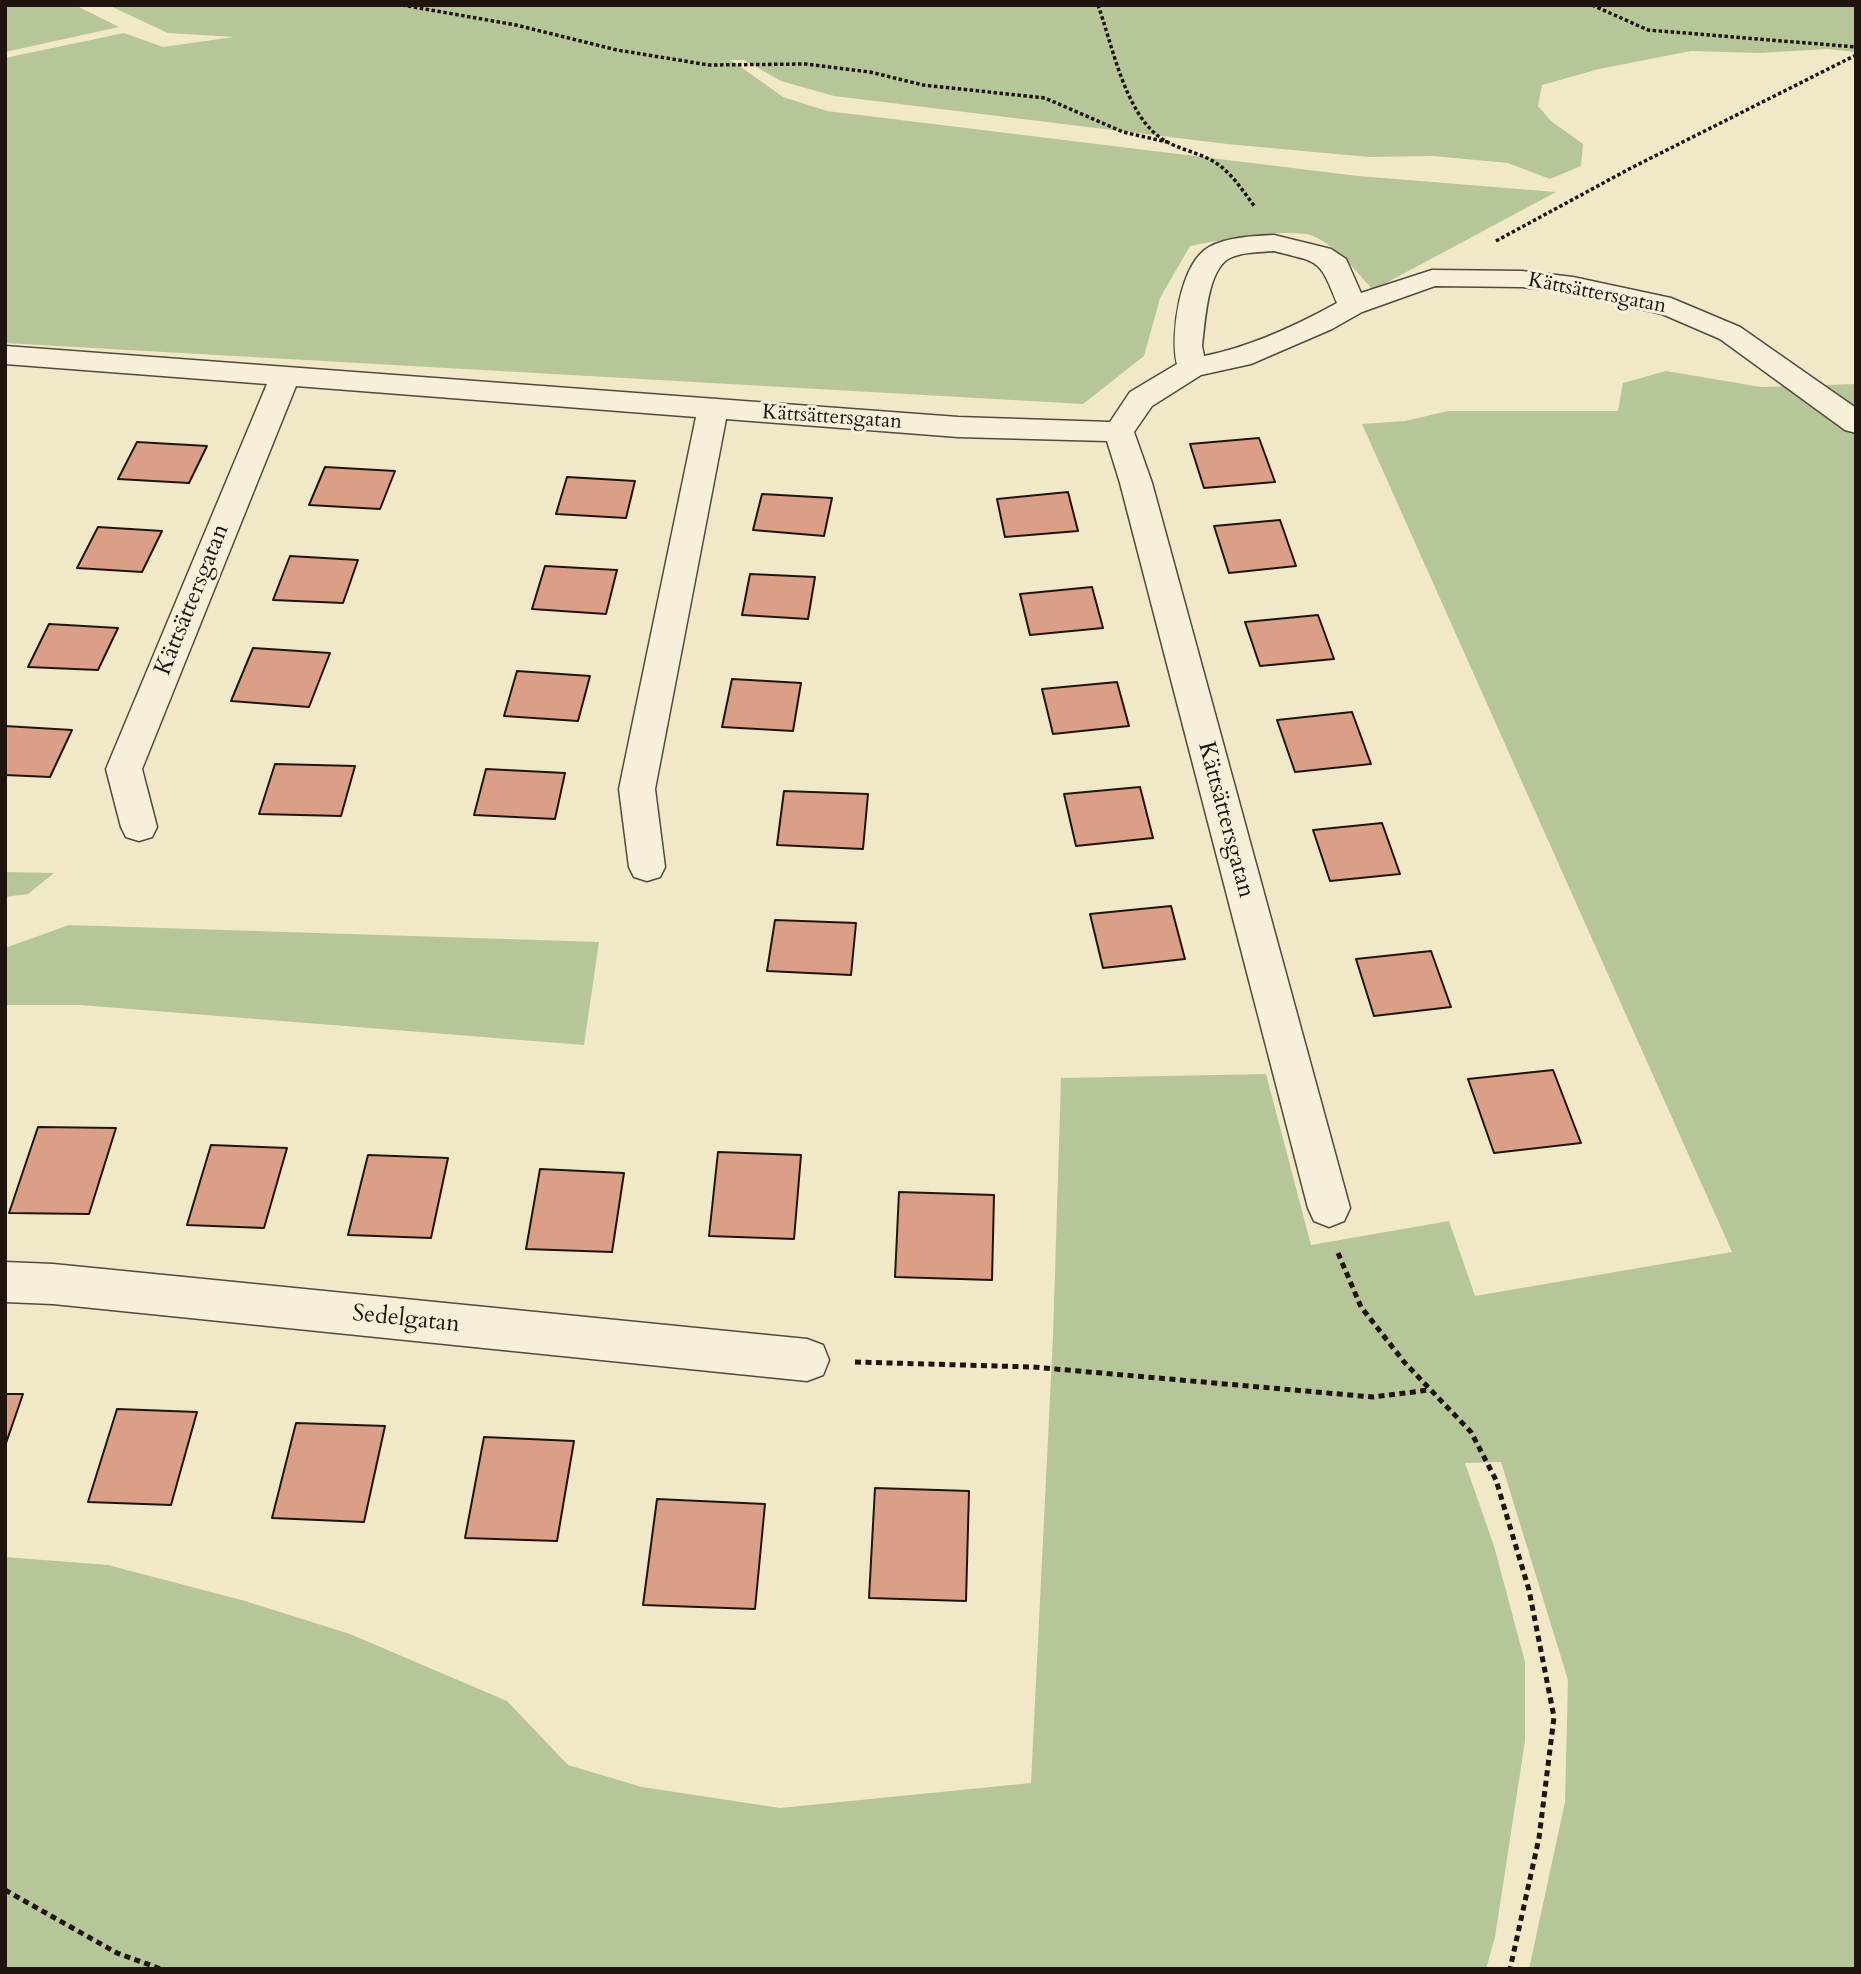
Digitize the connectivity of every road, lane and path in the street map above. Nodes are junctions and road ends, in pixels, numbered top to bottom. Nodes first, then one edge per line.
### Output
1 (402, 5) edge
2 (1098, 5) edge
3 (1592, 5) edge
4 (1856, 47) edge
5 (1856, 55) edge
6 (1167, 142) junction
7 (1274, 243) junction
8 (1432, 278) junction
9 (1352, 306) junction
10 (5, 355) edge
11 (1192, 367) junction
12 (285, 377) junction
13 (713, 409) junction
14 (1856, 423) edge
15 (1119, 432) junction
16 (139, 827) dead end
17 (647, 867) dead end
18 (1329, 1208) joint
19 (5, 1282) edge
20 (807, 1360) joint
21 (1430, 1390) junction
22 (5, 1890) edge
23 (161, 1969) edge
24 (1510, 1969) edge

1 - 6 path
2 - 6 path
3 - 4 path
5 - 8 path
6 - 7 path
7 - 9 street
7 - 11 street
8 - 9 street, Kättsättersgatan
8 - 14 street, Kättsättersgatan
9 - 11 street, Kättsättersgatan
10 - 12 street, Kättsättersgatan
11 - 15 street, Kättsättersgatan
12 - 13 street, Kättsättersgatan
12 - 16 street, Kättsättersgatan
13 - 15 street, Kättsättersgatan
13 - 17 street
15 - 18 street, Kättsättersgatan
18 - 21 path
19 - 20 street, Sedelgatan
20 - 21 path
21 - 24 path
22 - 23 path

